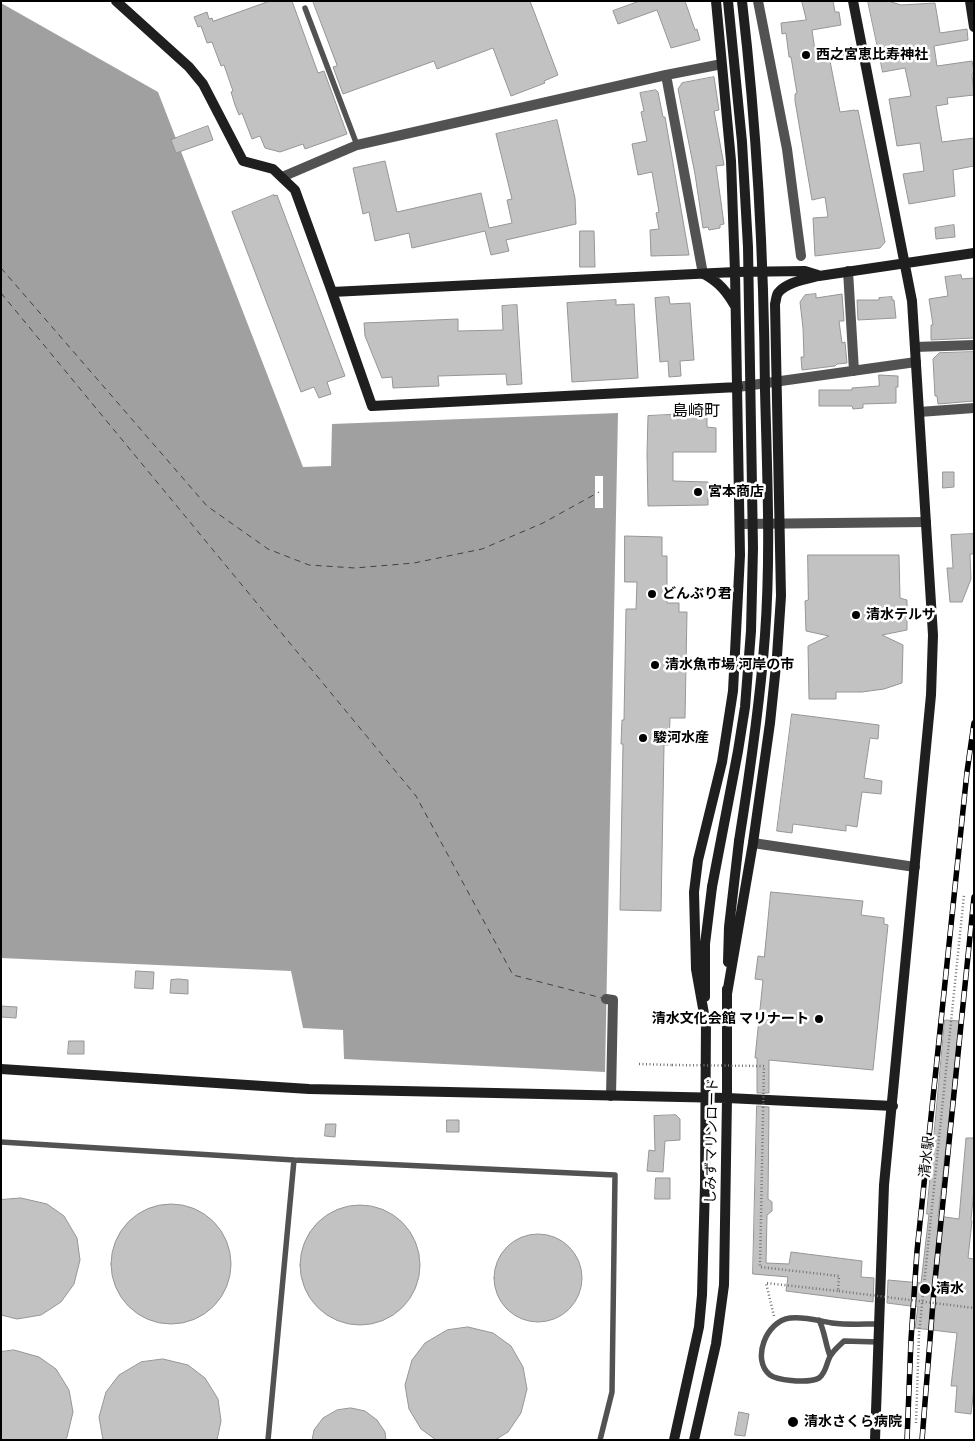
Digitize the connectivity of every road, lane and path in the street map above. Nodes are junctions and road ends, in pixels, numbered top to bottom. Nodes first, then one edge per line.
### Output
1 (116, 1) edge
2 (716, 1) edge
3 (728, 1) edge
4 (742, 1) edge
5 (758, 1) edge
6 (853, 1) edge
7 (970, 1) edge
8 (305, 8) dead end
9 (974, 27) edge
10 (717, 65) dead end
11 (666, 75) junction
12 (357, 145) junction
13 (282, 177) junction
14 (974, 253) edge
15 (801, 256) dead end
16 (906, 262) junction
17 (848, 271) junction
18 (735, 272) junction
19 (703, 274) junction
20 (819, 276) junction
21 (332, 292) junction
22 (736, 309) junction
23 (974, 345) edge
24 (915, 347) junction
25 (916, 362) junction
26 (854, 371) junction
27 (777, 382) junction
28 (738, 387) junction
29 (974, 408) edge
30 (919, 412) junction
31 (926, 522) junction
32 (740, 524) junction
33 (780, 525) junction
34 (753, 843) junction
35 (915, 866) junction
36 (964, 895) dead end
37 (727, 994) junction
38 (606, 999) dead end
39 (706, 1026) junction
40 (639, 1064) dead end
41 (1, 1069) edge
42 (611, 1096) junction
43 (706, 1098) junction
44 (728, 1098) junction
45 (893, 1106) junction
46 (1, 1142) edge
47 (294, 1160) junction
48 (838, 1291) junction
49 (923, 1302) junction
50 (974, 1308) edge
51 (819, 1320) junction
52 (776, 1324) junction
53 (878, 1324) junction
54 (878, 1342) junction
55 (830, 1356) junction
56 (916, 1423) dead end
57 (268, 1440) edge
58 (600, 1440) edge
59 (674, 1440) edge
60 (694, 1440) edge
61 (875, 1440) edge

1 - 13 street
2 - 18 street
3 - 39 street, しみずマリンロード, bridge
4 - 37 street, しみずマリンロード, bridge
5 - 15 street
6 - 16 street
7 - 9 street
8 - 12 lane
10 - 11 street
11 - 12 street
11 - 19 street
12 - 13 street
13 - 21 street
14 - 16 street
16 - 17 street
16 - 24 street
17 - 20 street
17 - 26 street
18 - 19 street
18 - 20 street
18 - 22 street
19 - 21 street
19 - 22 street
20 - 27 street
21 - 28 street
22 - 28 street
23 - 24 street
24 - 25 street
25 - 26 street
25 - 30 street
26 - 27 street
27 - 28 street
27 - 33 street
28 - 32 street
29 - 30 street
30 - 31 street
31 - 33 street
31 - 35 street
32 - 33 street
32 - 39 street
33 - 34 street
34 - 35 street
34 - 37 street
35 - 45 street
36 - 49 path, 清水駅
37 - 44 street, しみずマリンロード
38 - 42 street
39 - 43 street, しみずマリンロード
40 - 48 path, bridge
41 - 42 street
42 - 43 street
43 - 44 street
43 - 59 street, しみずマリンロード
44 - 45 street
44 - 60 street, しみずマリンロード
45 - 53 street
46 - 47 lane
47 - 57 lane
47 - 58 lane
48 - 49 path, bridge
48 - 52 path
49 - 50 path, bridge
49 - 56 path, 清水駅
51 - 52 lane
51 - 53 lane
51 - 55 lane
52 - 55 lane
53 - 54 street
54 - 55 lane
54 - 61 street

